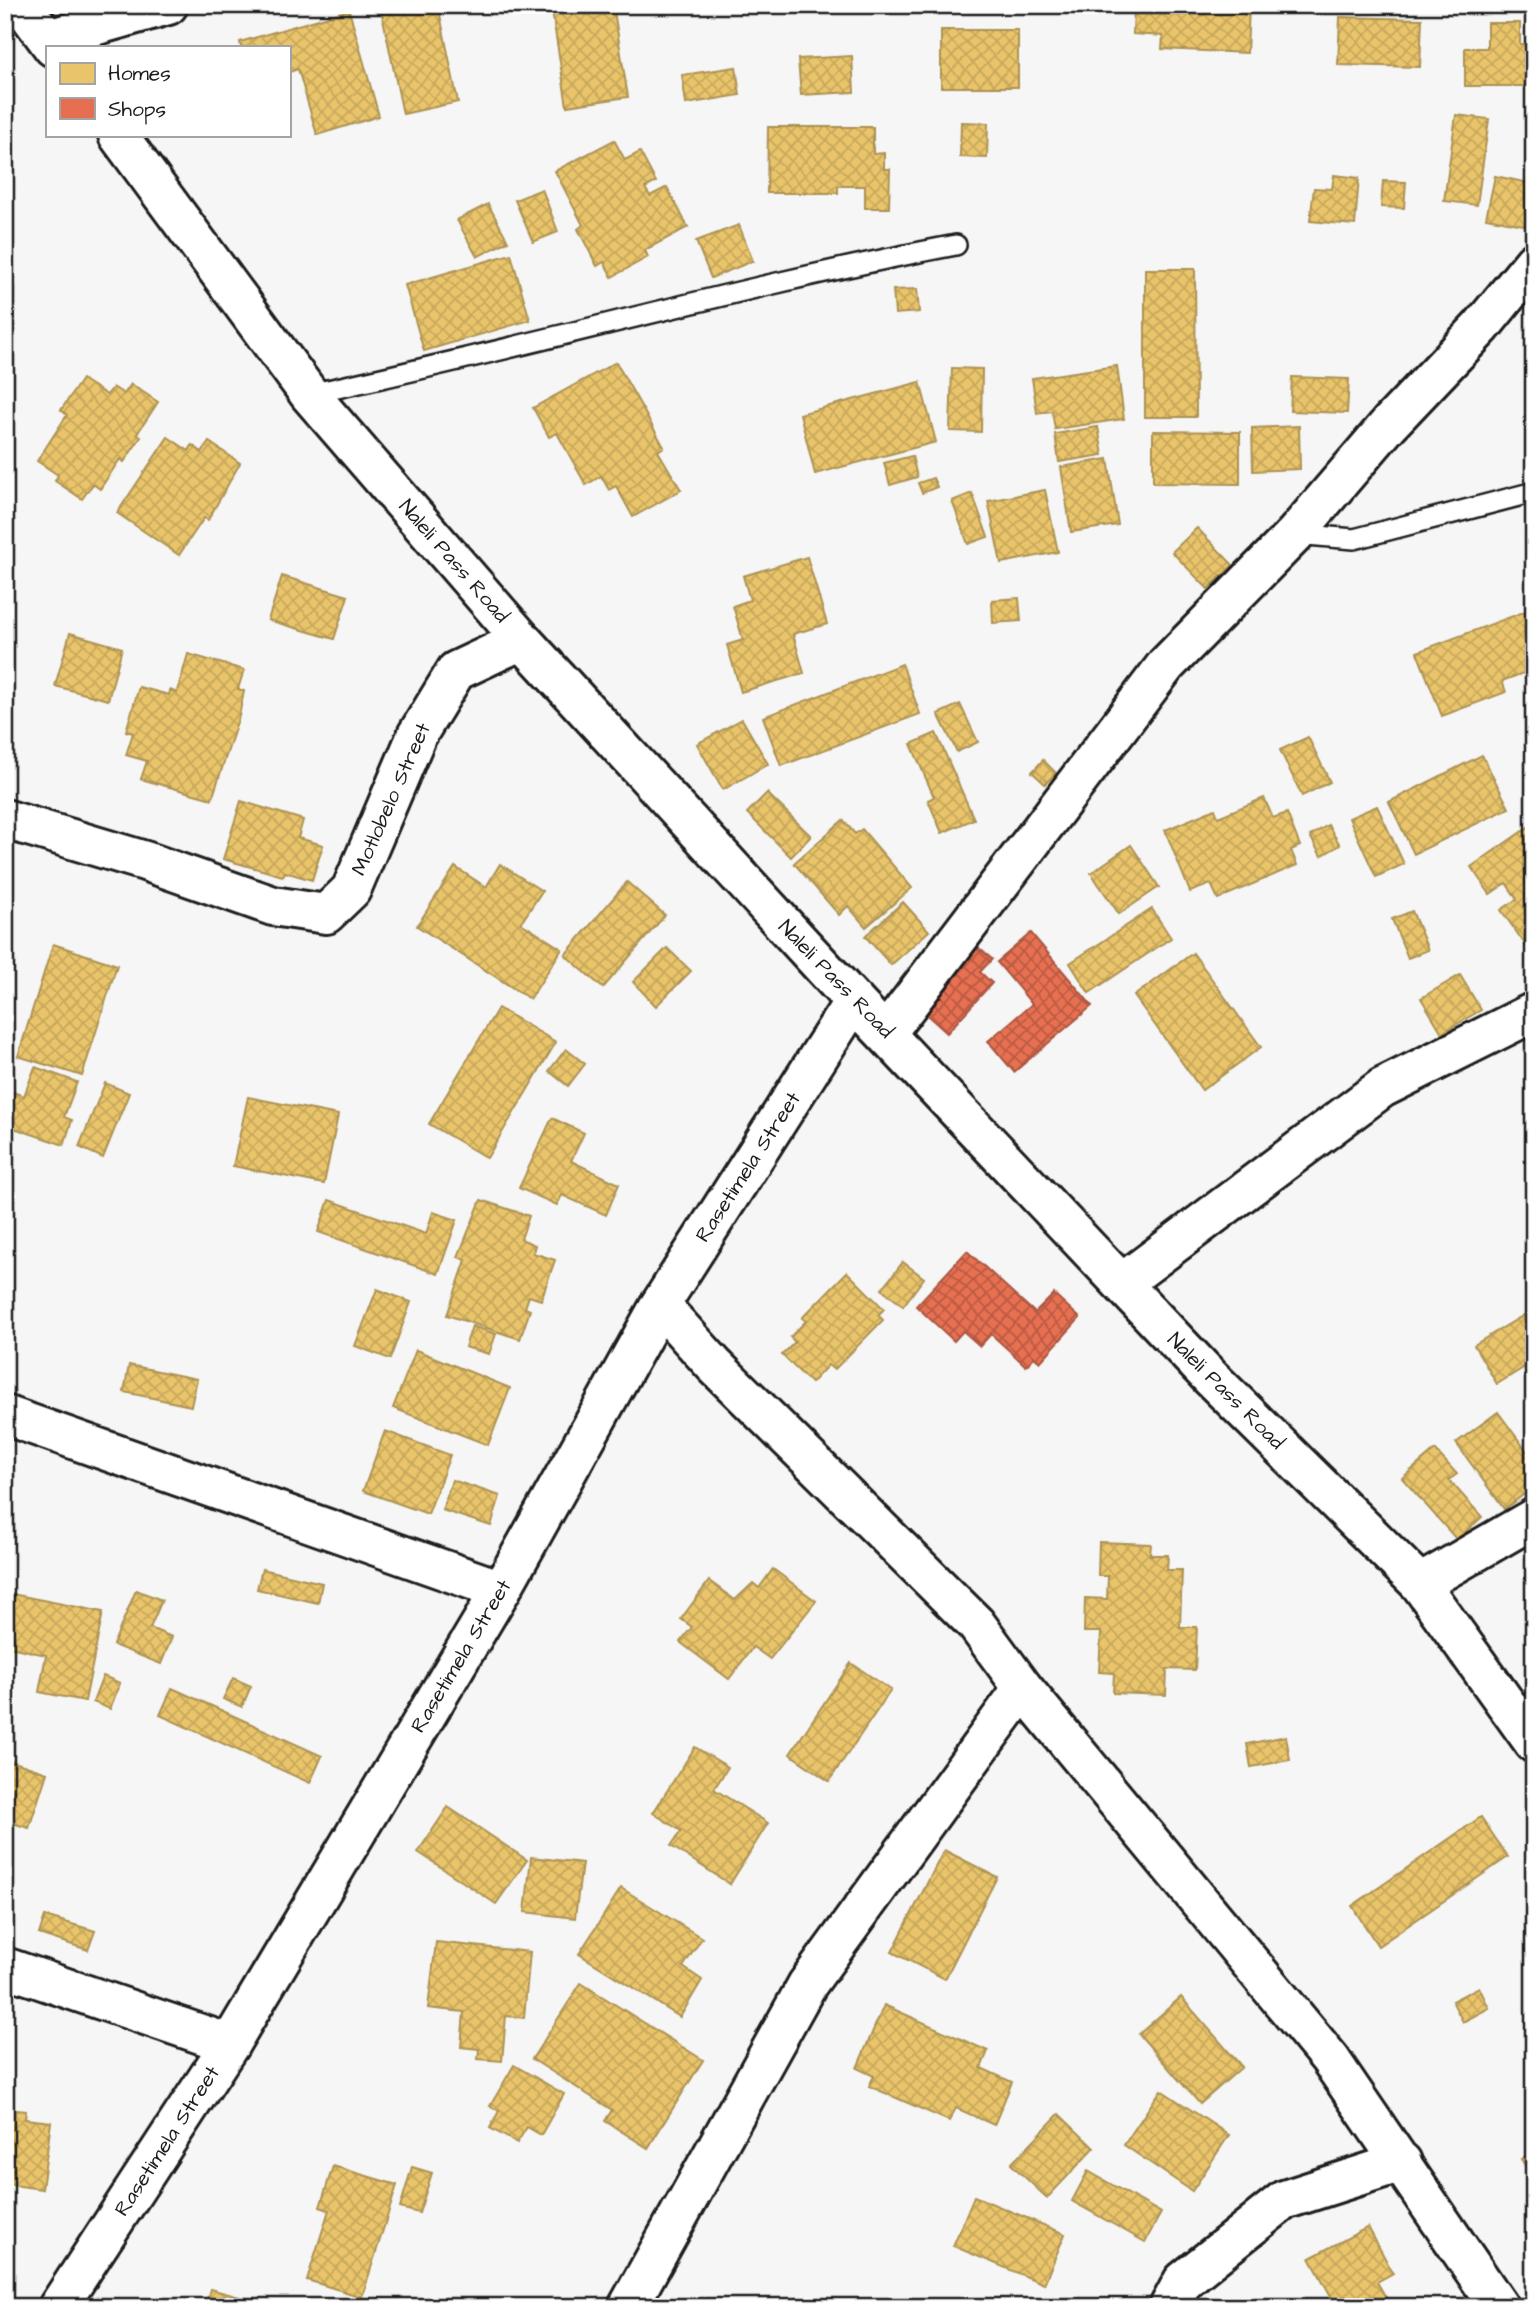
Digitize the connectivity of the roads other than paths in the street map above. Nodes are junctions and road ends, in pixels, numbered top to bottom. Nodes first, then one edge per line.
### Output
1 (22, 5) edge
2 (168, 5) edge
3 (51, 43) edge
4 (119, 136) edge
5 (956, 245) dead end
6 (1534, 262) edge
7 (309, 394) junction
8 (1534, 492) edge
9 (1294, 534) junction
10 (522, 640) junction
11 (5, 819) edge
12 (854, 1001) junction
13 (1534, 1012) edge
14 (887, 1032) junction
15 (1122, 1283) junction
16 (660, 1305) junction
17 (5, 1415) edge
18 (1534, 1518) edge
19 (1420, 1584) junction
20 (501, 1590) junction
21 (1023, 1688) junction
22 (1534, 1743) edge
23 (5, 1967) edge
24 (230, 2045) junction
25 (1402, 2162) junction
26 (58, 2307) edge
27 (628, 2307) edge
28 (1169, 2307) edge
29 (1499, 2307) edge

1 - 3 street
2 - 3 street
4 - 7 street, Naleli Pass Road
5 - 7 lane
6 - 9 street
7 - 10 street, Naleli Pass Road
8 - 9 lane
9 - 14 street
10 - 11 street, Motlobelo Street
10 - 12 street, Naleli Pass Road
12 - 14 street, Naleli Pass Road
12 - 16 street, Rasetimela Street
13 - 15 street
14 - 15 street, Naleli Pass Road
15 - 19 street, Naleli Pass Road
16 - 20 street, Rasetimela Street
16 - 21 street
17 - 20 street
18 - 19 street
19 - 22 street, Naleli Pass Road
20 - 24 street, Rasetimela Street
21 - 25 street
21 - 27 street
23 - 24 street
24 - 26 street, Rasetimela Street
25 - 28 street
25 - 29 street

